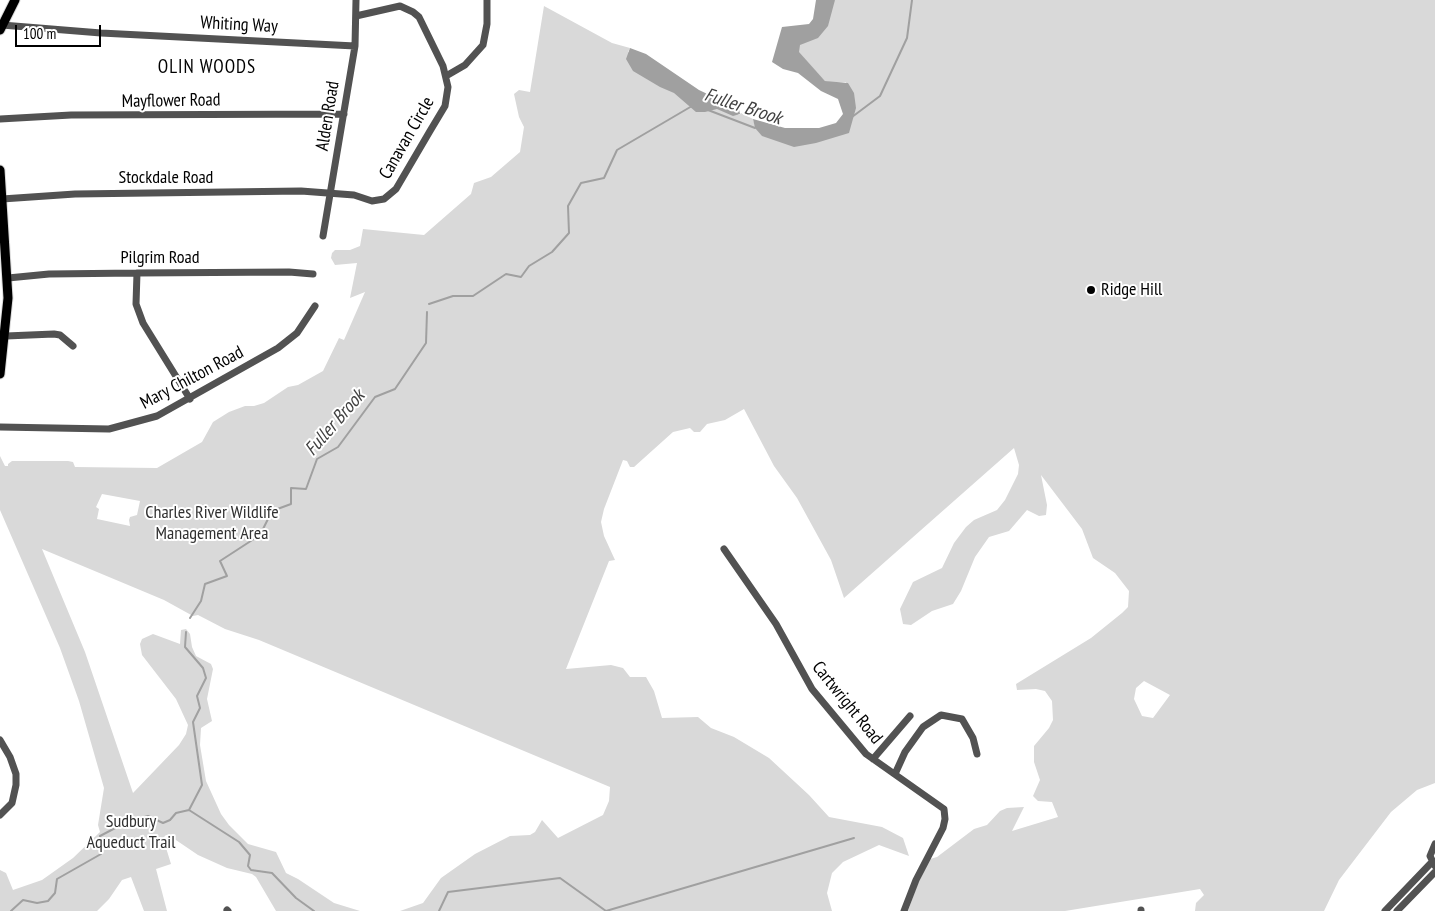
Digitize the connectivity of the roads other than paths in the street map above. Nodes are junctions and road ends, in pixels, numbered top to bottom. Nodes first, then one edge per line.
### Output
1 (14, 0) edge
2 (356, 0) edge
3 (487, 0) edge
4 (356, 16) junction
5 (1, 28) edge
6 (355, 46) junction
7 (446, 76) junction
8 (344, 114) junction
9 (0, 119) edge
10 (0, 170) edge
11 (330, 194) junction
12 (2, 199) junction
13 (323, 236) dead end
14 (137, 273) junction
15 (313, 274) dead end
16 (8, 278) junction
17 (315, 306) dead end
18 (6, 336) junction
19 (73, 346) dead end
20 (0, 374) edge
21 (190, 399) junction
22 (0, 427) edge
23 (724, 549) dead end
24 (910, 716) dead end
25 (0, 740) edge
26 (977, 754) dead end
27 (873, 759) junction
28 (895, 774) junction
29 (0, 816) edge
30 (1435, 844) edge
31 (1434, 864) edge
32 (1435, 872) edge
33 (904, 911) edge
34 (1385, 911) edge
35 (1397, 911) edge

1 - 5 main road
2 - 4 street, Alden Road
3 - 7 street
4 - 6 street, Alden Road
4 - 7 street, Canavan Circle
5 - 6 street, Whiting Way
6 - 8 street, Alden Road
7 - 11 street, Canavan Circle
8 - 9 street, Mayflower Road
8 - 11 street, Alden Road
10 - 12 main road
11 - 12 street, Stockdale Road
11 - 13 street, Alden Road
12 - 16 main road
14 - 15 street, Pilgrim Road
14 - 16 street, Pilgrim Road
14 - 21 street
16 - 18 main road
17 - 21 street, Mary Chilton Road
18 - 19 street
18 - 20 main road
21 - 22 street, Mary Chilton Road
23 - 27 street, Cartwright Road
24 - 27 street
25 - 29 street
26 - 28 street
27 - 28 street, Cartwright Road
28 - 33 street, Cartwright Road
30 - 31 street
31 - 34 street
32 - 35 street

